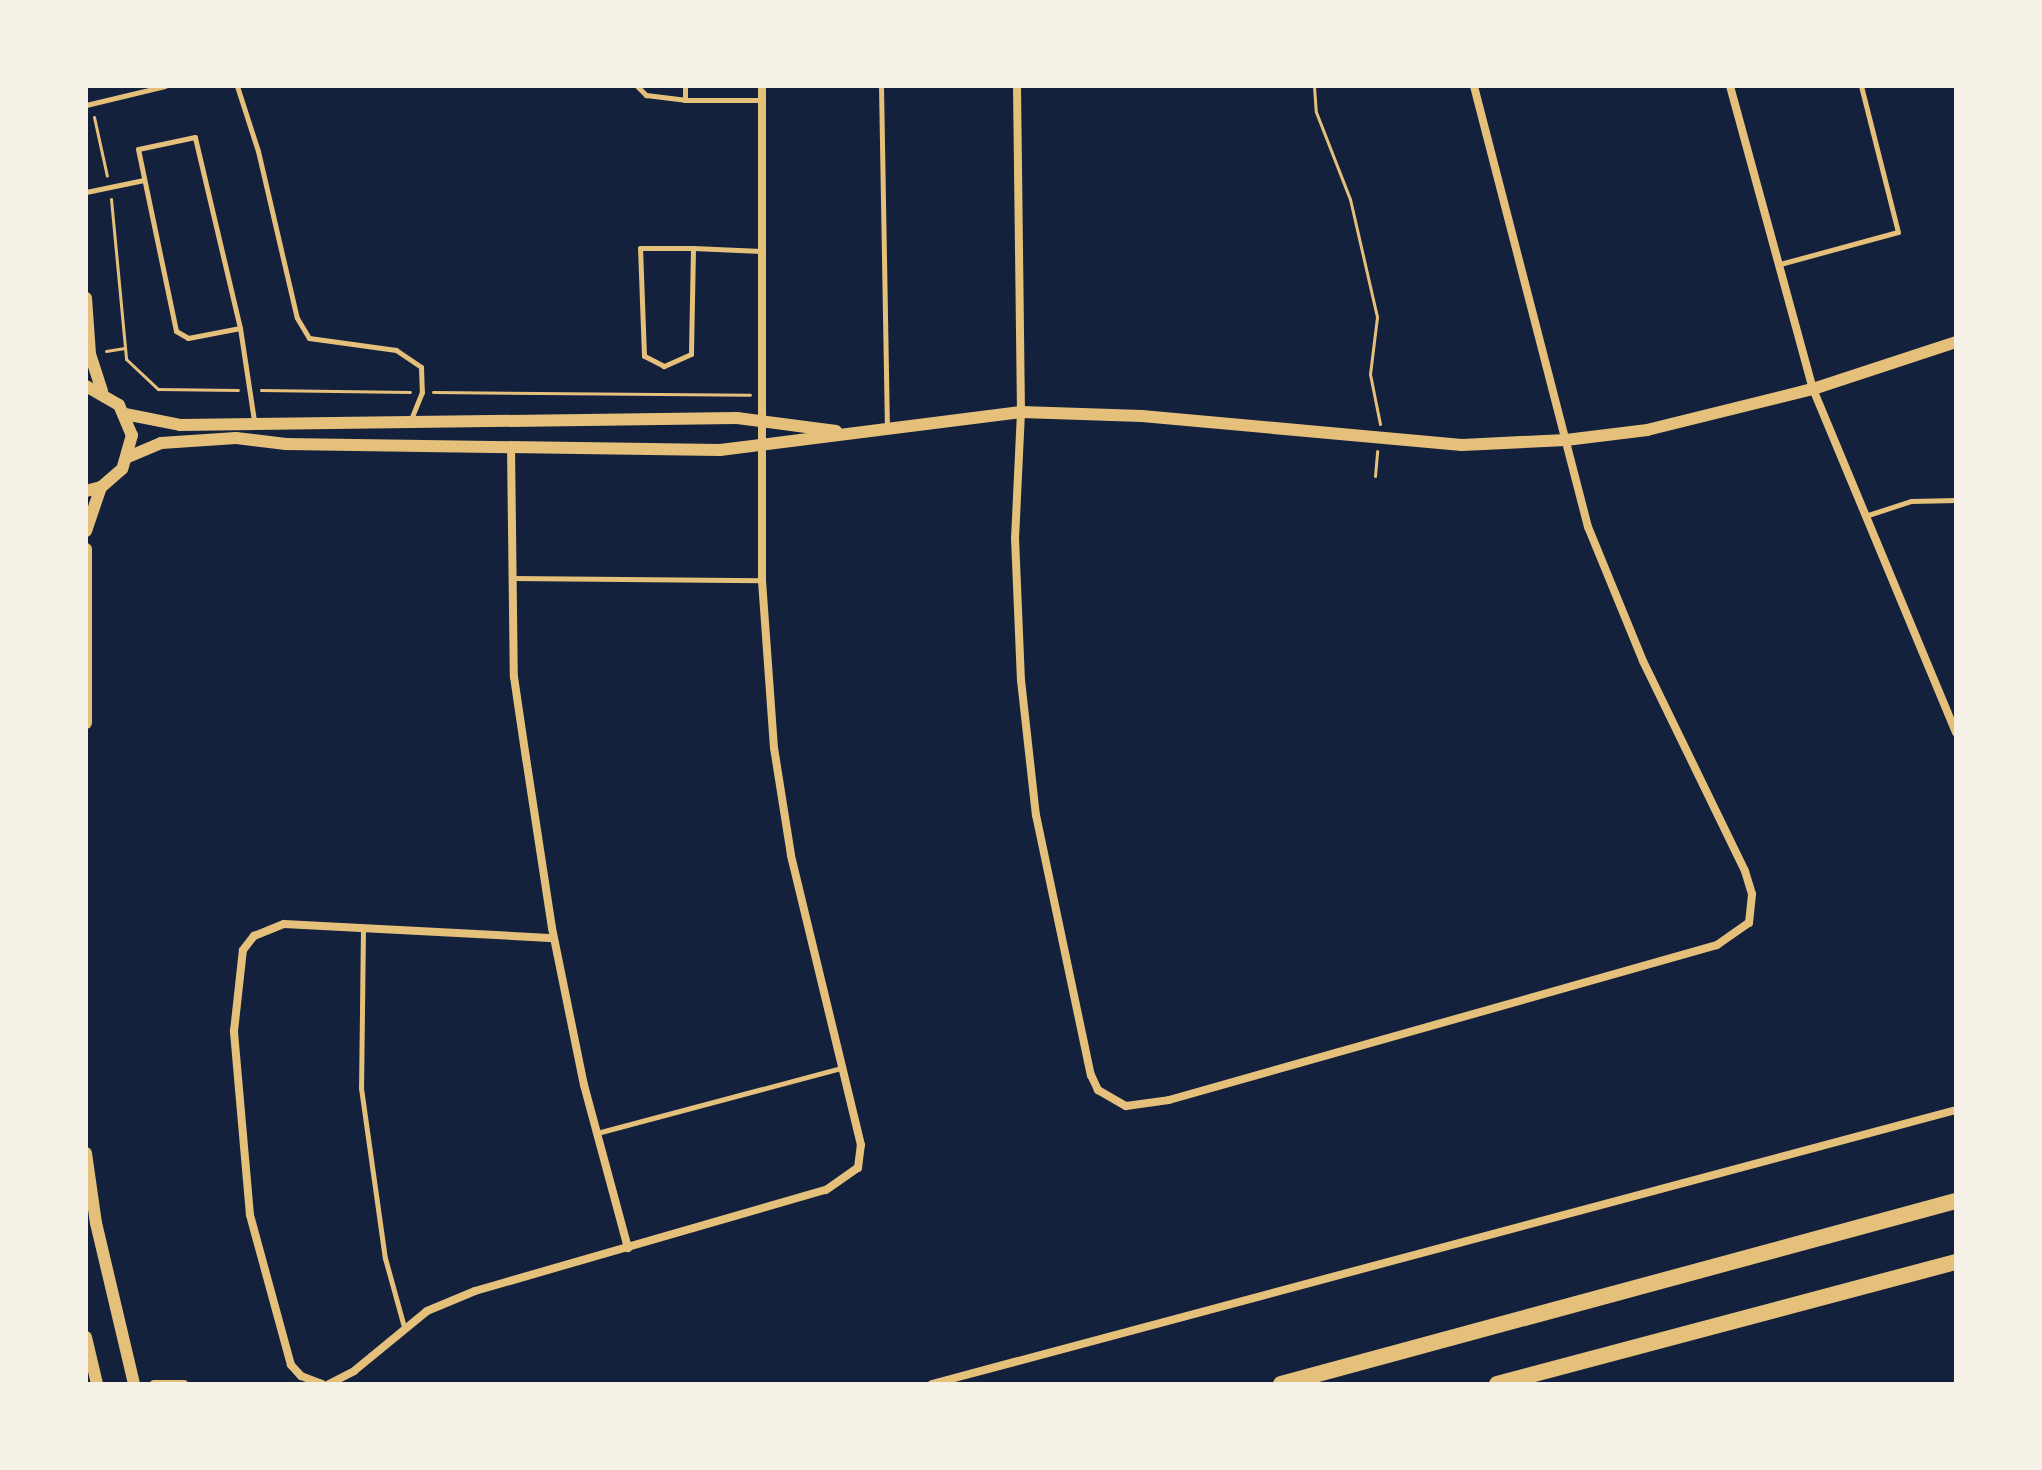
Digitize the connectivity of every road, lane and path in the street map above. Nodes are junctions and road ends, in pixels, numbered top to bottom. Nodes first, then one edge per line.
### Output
1 (165, 86) edge
2 (237, 86) edge
3 (637, 86) edge
4 (685, 86) edge
5 (762, 86) edge
6 (881, 86) edge
7 (1017, 86) edge
8 (1314, 86) edge
9 (1474, 86) edge
10 (1730, 86) edge
11 (1861, 86) edge
12 (685, 100) junction
13 (762, 100) junction
14 (89, 104) edge
15 (144, 180) junction
16 (109, 187) junction
17 (86, 192) edge
18 (693, 248) junction
19 (761, 251) junction
20 (1779, 265) junction
21 (86, 298) edge
22 (240, 328) junction
23 (1956, 342) edge
24 (125, 348) dead end
25 (1956, 352) edge
26 (1927, 356) junction
27 (86, 386) edge
28 (1813, 389) junction
29 (102, 391) junction
30 (1021, 412) junction
31 (125, 414) junction
32 (761, 419) junction
33 (411, 420) junction
34 (254, 422) junction
35 (887, 427) junction
36 (846, 433) junction
37 (1379, 438) junction
38 (1566, 440) junction
39 (511, 447) junction
40 (761, 447) junction
41 (128, 457) junction
42 (1375, 476) dead end
43 (101, 487) junction
44 (86, 491) edge
45 (1956, 500) edge
46 (1865, 516) junction
47 (86, 531) edge
48 (86, 549) edge
49 (511, 578) junction
50 (762, 580) junction
51 (86, 723) edge
52 (1956, 732) edge
53 (363, 928) junction
54 (554, 938) junction
55 (842, 1068) junction
56 (1956, 1110) edge
57 (597, 1133) junction
58 (86, 1153) edge
59 (1956, 1201) edge
60 (628, 1248) junction
61 (1956, 1262) edge
62 (404, 1327) junction
63 (86, 1337) edge
64 (97, 1384) edge
65 (134, 1384) edge
66 (154, 1384) edge
67 (184, 1384) edge
68 (322, 1384) edge
69 (329, 1384) edge
70 (932, 1384) edge
71 (1281, 1384) edge
72 (1497, 1384) edge

1 - 14 lane
2 - 33 lane
3 - 12 lane
4 - 12 lane
5 - 13 street
6 - 35 lane
7 - 30 street
8 - 37 path
9 - 38 street
10 - 20 street
11 - 20 lane
12 - 13 lane
13 - 19 street
14 - 16 path
15 - 16 lane
15 - 22 lane
15 - 22 lane
16 - 17 lane
16 - 24 path
18 - 18 lane
18 - 19 lane
19 - 32 street
20 - 28 street
21 - 29 street
22 - 34 lane
23 - 26 street
25 - 26 street
26 - 28 street
27 - 29 street
28 - 38 street
28 - 46 street
29 - 31 street
30 - 35 street
30 - 37 street
30 - 38 street
31 - 34 street
31 - 41 street
32 - 33 street
32 - 36 street
32 - 40 street
33 - 34 street
35 - 36 street
36 - 40 street
37 - 38 street
37 - 42 path
39 - 40 street
39 - 41 street
39 - 49 street
40 - 50 street
41 - 43 street
43 - 44 street
43 - 47 street
45 - 46 lane
46 - 52 street
48 - 51 street
49 - 50 lane
49 - 54 street
50 - 55 street
53 - 54 street
53 - 62 lane
53 - 68 street
54 - 57 street
55 - 57 lane
55 - 60 street
56 - 70 street
57 - 60 street
58 - 65 street
59 - 71 main road
60 - 62 street
61 - 72 main road
62 - 69 street
63 - 64 street
66 - 67 street

